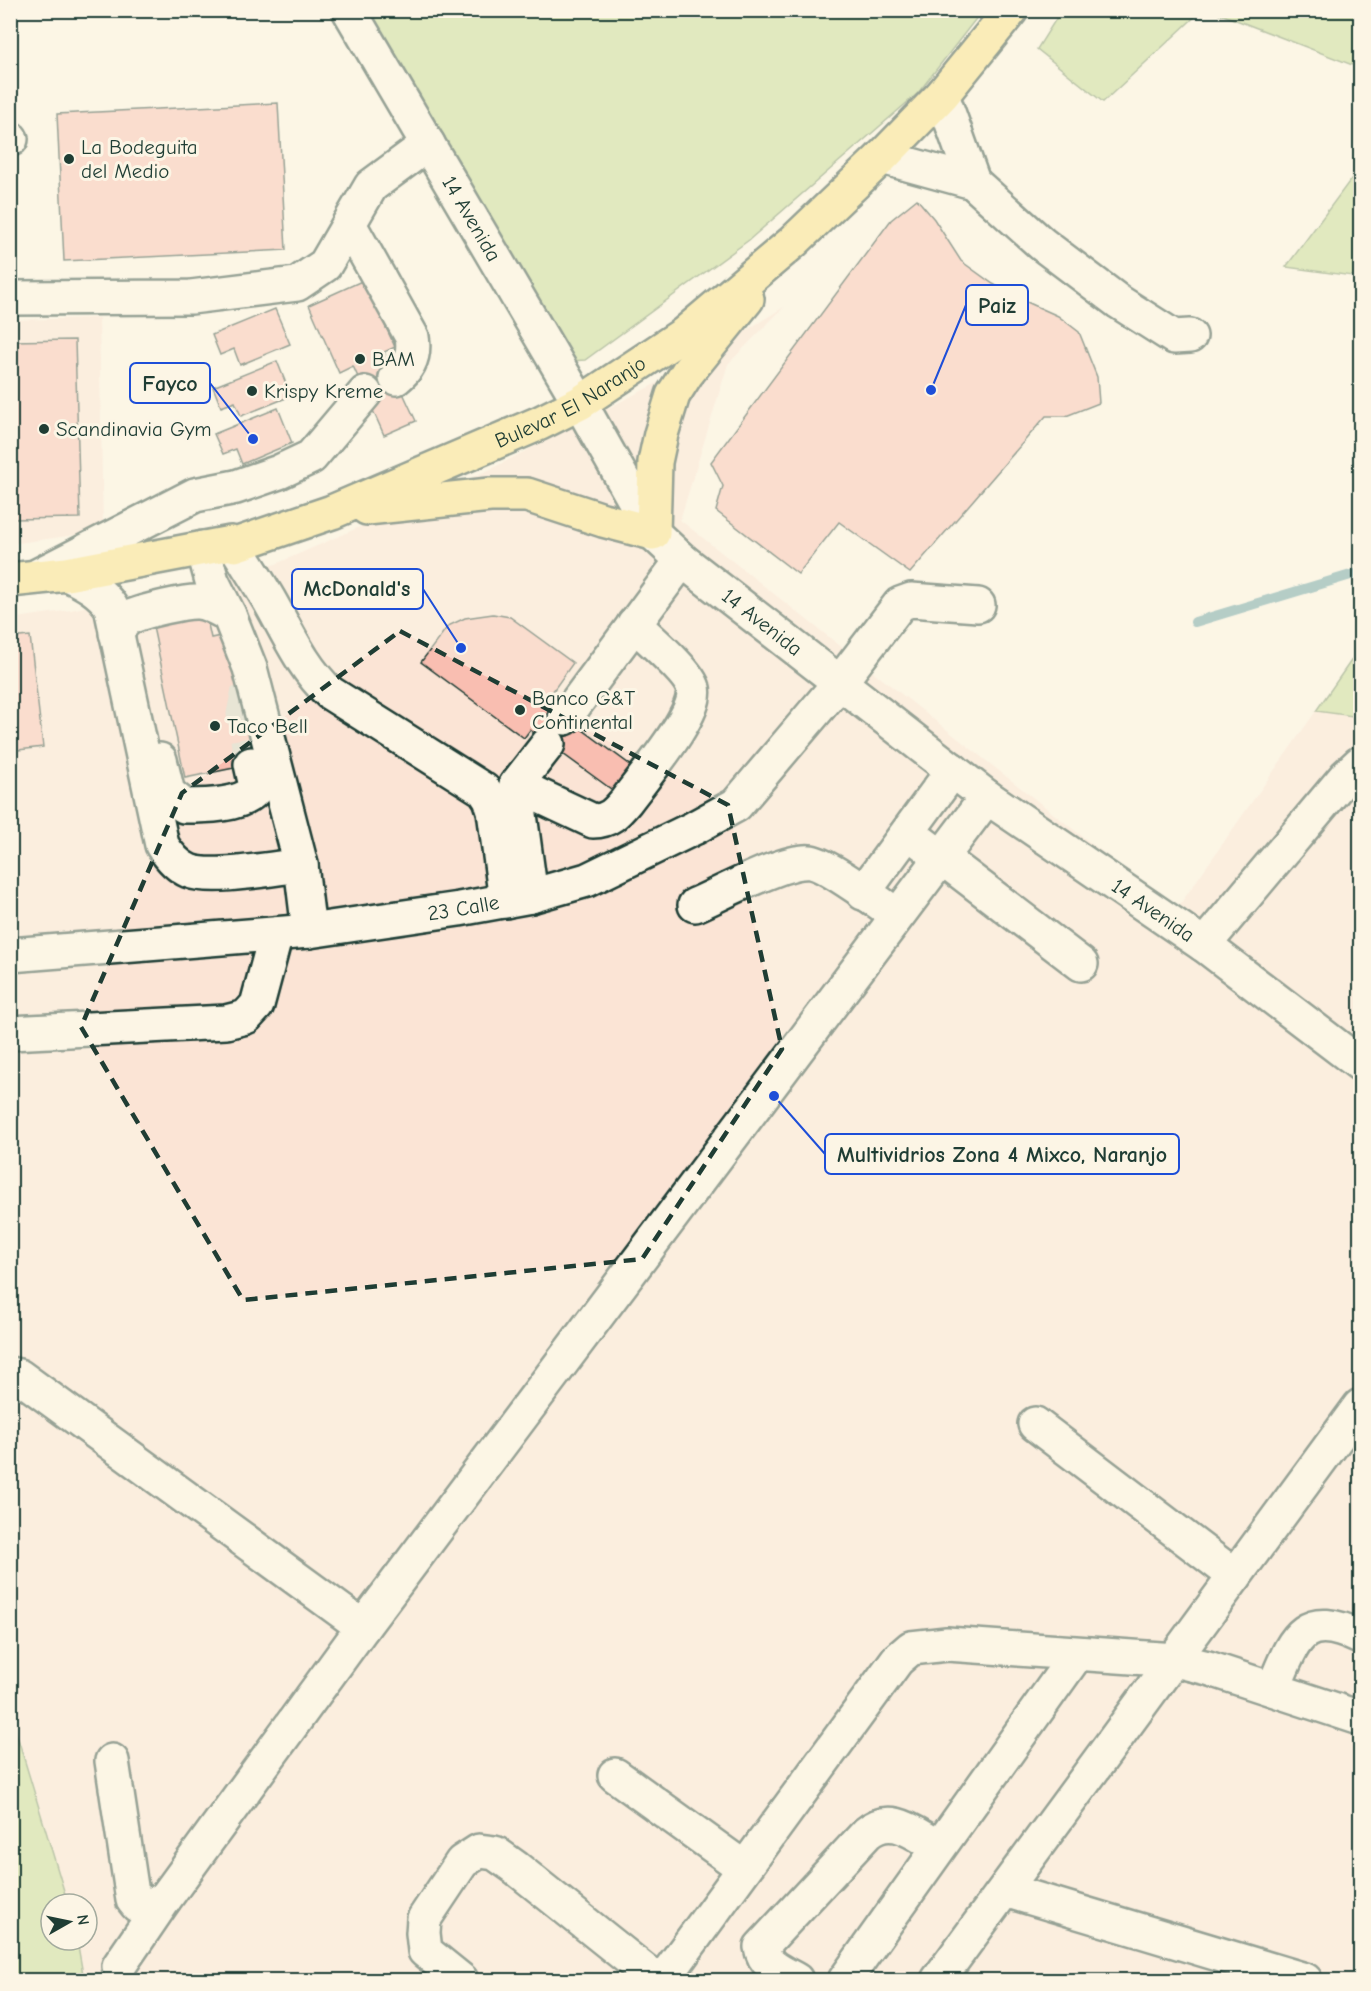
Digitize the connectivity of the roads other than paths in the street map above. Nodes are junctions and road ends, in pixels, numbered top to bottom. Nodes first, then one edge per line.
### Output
1 (349, 10) edge
2 (1011, 10) edge
3 (942, 95) junction
4 (428, 144) junction
5 (882, 157) junction
6 (973, 182) junction
7 (350, 224) junction
8 (793, 243) junction
9 (13, 298) edge
10 (1190, 336) dead end
11 (396, 378) dead end
12 (365, 393) dead end
13 (580, 403) junction
14 (332, 512) junction
15 (653, 533) junction
16 (235, 545) junction
17 (203, 548) junction
18 (682, 560) junction
19 (68, 574) junction
20 (21, 579) edge
21 (978, 605) dead end
22 (229, 615) junction
23 (634, 624) junction
24 (116, 633) junction
25 (841, 681) junction
26 (138, 734) junction
27 (1360, 763) edge
28 (251, 764) tunnel mouth
29 (953, 770) junction
30 (516, 785) junction
31 (987, 797) junction
32 (908, 832) junction
33 (943, 858) junction
34 (301, 865) junction
35 (863, 893) junction
36 (518, 898) junction
37 (695, 905) dead end
38 (897, 915) junction
39 (309, 931) junction
40 (276, 934) junction
41 (1204, 945) junction
42 (10, 955) edge
43 (1081, 964) dead end
44 (10, 1033) edge
45 (1360, 1064) edge
46 (10, 1374) edge
47 (1360, 1406) edge
48 (1035, 1424) dead end
49 (1235, 1576) junction
50 (363, 1627) junction
51 (1360, 1637) edge
52 (1077, 1654) junction
53 (1175, 1660) junction
54 (1273, 1689) junction
55 (1360, 1718) edge
56 (112, 1761) dead end
57 (615, 1775) dead end
58 (939, 1847) junction
59 (744, 1868) junction
60 (1005, 1890) junction
61 (164, 1900) junction
62 (119, 1966) dead end
63 (461, 1980) edge
64 (656, 1980) edge
65 (663, 1980) edge
66 (796, 1980) edge
67 (845, 1980) edge
68 (938, 1980) edge
69 (1305, 1980) edge

1 - 4 street, 14 Avenida
2 - 3 main road, Bulevar El Naranjo
3 - 5 main road, Bulevar El Naranjo
3 - 6 street
4 - 7 street
4 - 13 street, 14 Avenida
5 - 6 street
5 - 8 main road, Bulevar El Naranjo
6 - 10 street
7 - 9 street
7 - 11 street
8 - 13 main road, Bulevar El Naranjo
8 - 15 main road
12 - 20 street
13 - 14 main road, Bulevar El Naranjo
13 - 15 street, 14 Avenida
14 - 15 main road
14 - 16 main road, Bulevar El Naranjo
15 - 18 street, 14 Avenida
16 - 17 main road, Bulevar El Naranjo
16 - 36 street
17 - 19 main road, Bulevar El Naranjo
17 - 22 street
18 - 23 street
18 - 25 street, 14 Avenida
19 - 20 main road, Bulevar El Naranjo
19 - 24 street
21 - 25 street, 23 Calle
22 - 24 street
22 - 34 street
23 - 30 street
23 - 30 street
24 - 26 street
25 - 29 street, 14 Avenida
25 - 36 street, 23 Calle
26 - 28 street
26 - 34 street
27 - 41 street
29 - 31 street, 14 Avenida
29 - 32 street
30 - 36 street
31 - 33 street
31 - 41 street, 14 Avenida
32 - 33 street
32 - 35 street
33 - 38 street
33 - 43 street
34 - 39 street
35 - 37 street
35 - 38 street
36 - 39 street, 23 Calle
38 - 50 street
39 - 40 street, 23 Calle
40 - 42 street, 23 Calle
40 - 44 street
41 - 45 street, 14 Avenida
46 - 50 street
47 - 49 street
48 - 49 street
49 - 53 street
50 - 61 street
51 - 54 street
52 - 53 street
52 - 58 street
52 - 59 street
53 - 54 street
53 - 60 street
54 - 55 street
56 - 61 street
57 - 59 street
58 - 66 street
58 - 67 street
59 - 65 street
60 - 68 street
60 - 69 street
61 - 62 street
63 - 64 street

